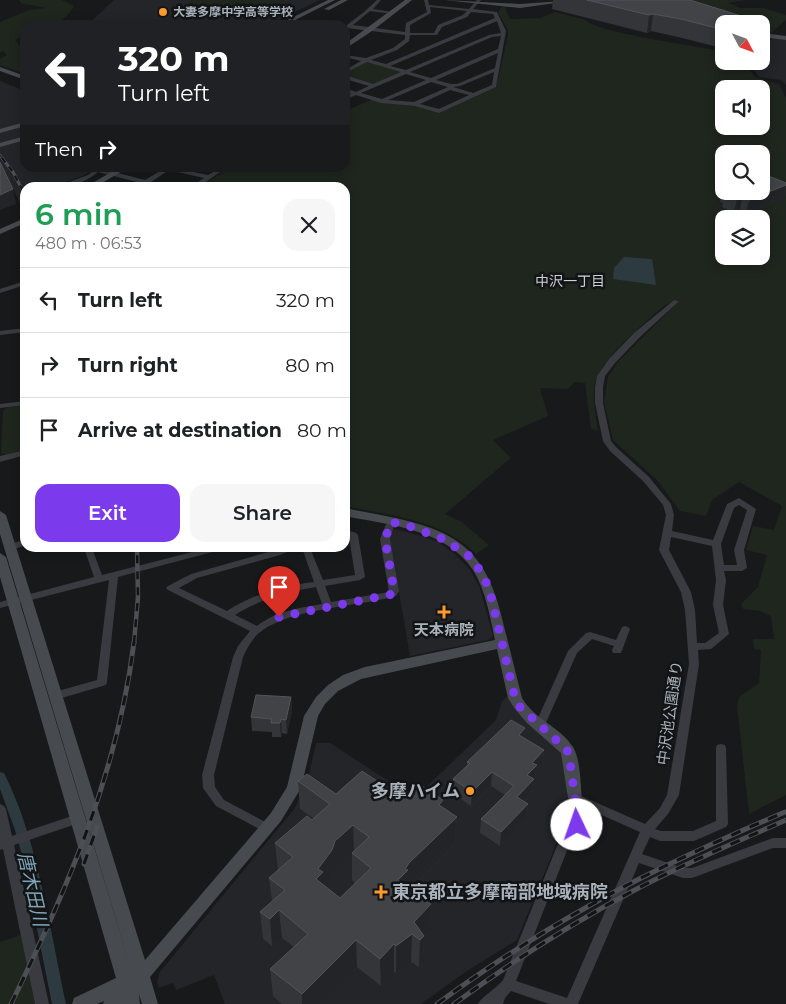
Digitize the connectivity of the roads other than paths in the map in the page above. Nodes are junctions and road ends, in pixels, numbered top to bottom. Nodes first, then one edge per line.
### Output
1 (332, 0) edge
2 (345, 0) edge
3 (379, 0) edge
4 (409, 0) edge
5 (426, 0) edge
6 (446, 0) edge
7 (574, 0) edge
8 (478, 2) edge
9 (428, 6) junction
10 (370, 10) junction
11 (470, 10) junction
12 (392, 13) junction
13 (498, 19) junction
14 (290, 20) edge
15 (304, 20) edge
16 (350, 25) edge
17 (350, 27) edge
18 (372, 29) junction
19 (408, 34) junction
20 (503, 34) junction
21 (770, 36) edge
22 (786, 38) edge
23 (439, 43) junction
24 (350, 44) edge
25 (461, 49) junction
26 (501, 50) junction
27 (350, 57) edge
28 (366, 60) junction
29 (386, 66) junction
30 (0, 69) edge
31 (350, 69) edge
32 (497, 69) junction
33 (408, 72) junction
34 (20, 76) edge
35 (350, 79) edge
36 (432, 80) junction
37 (374, 86) junction
38 (350, 92) edge
39 (357, 94) junction
40 (474, 95) junction
41 (350, 96) edge
42 (381, 101) junction
43 (415, 104) junction
44 (20, 125) edge
45 (0, 131) edge
46 (20, 139) edge
47 (0, 145) edge
48 (95, 172) edge
49 (107, 172) edge
50 (116, 172) edge
51 (162, 172) edge
52 (186, 172) edge
53 (216, 172) edge
54 (112, 174) junction
55 (208, 177) junction
56 (73, 182) edge
57 (98, 182) edge
58 (146, 182) joint
59 (201, 182) edge
60 (20, 224) edge
61 (0, 232) edge
62 (20, 284) edge
63 (0, 291) edge
64 (675, 302) dead end
65 (20, 331) edge
66 (0, 333) edge
67 (20, 404) edge
68 (0, 406) edge
69 (20, 453) edge
70 (0, 459) edge
71 (350, 513) edge
72 (0, 515) edge
73 (391, 522) junction
74 (667, 533) junction
75 (350, 534) edge
76 (20, 544) edge
77 (716, 544) junction
78 (4, 552) edge
79 (89, 552) edge
80 (202, 552) edge
81 (279, 552) edge
82 (308, 552) edge
83 (719, 568) junction
84 (114, 575) junction
85 (99, 579) junction
86 (321, 585) junction
87 (13, 602) edge
88 (328, 606) junction
89 (228, 615) junction
90 (625, 629) dead end
91 (257, 630) junction
92 (502, 643) junction
93 (693, 646) junction
94 (618, 647) joint
95 (55, 696) junction
96 (540, 725) junction
97 (721, 748) dead end
98 (575, 798) junction
99 (0, 809) edge
100 (78, 819) junction
101 (267, 828) junction
102 (647, 830) junction
103 (7, 842) edge
104 (786, 844) edge
105 (636, 857) junction
106 (132, 989) edge
107 (501, 994) edge
108 (42, 1004) edge
109 (80, 1004) edge
110 (111, 1004) edge
111 (150, 1004) edge
112 (485, 1004) edge
113 (566, 1004) edge
114 (571, 1004) edge

1 - 14 street
2 - 15 street
3 - 10 street
4 - 12 street
5 - 9 street
6 - 8 street
7 - 8 street
8 - 11 street
9 - 11 street
9 - 19 street
10 - 12 street
10 - 16 street
11 - 13 street
11 - 19 street
12 - 18 street
13 - 20 street
13 - 23 street
17 - 18 street
18 - 19 street
18 - 24 street
19 - 28 street
20 - 25 street
20 - 26 street
21 - 22 street
23 - 25 street
23 - 29 street
25 - 33 street
26 - 32 street
26 - 36 street
27 - 28 street
28 - 29 street
28 - 31 street
29 - 33 street
30 - 34 street
32 - 36 street
32 - 40 street
33 - 36 street
33 - 37 street
35 - 37 street
36 - 42 street
37 - 39 street
38 - 39 street
39 - 41 street
39 - 42 street
40 - 43 street
40 - 43 street
42 - 43 street
44 - 45 street
46 - 47 street
48 - 56 street
49 - 54 street
50 - 54 street
51 - 58 street
52 - 55 street
53 - 55 street
54 - 57 street
54 - 58 street
55 - 59 street
60 - 61 street
62 - 63 street
64 - 74 street, 中沢池公園通り
65 - 66 street
67 - 68 street
69 - 70 street
71 - 73 street
72 - 78 street
73 - 88 street
73 - 92 street
74 - 77 street
74 - 93 street, 中沢池公園通り
75 - 86 street
76 - 78 street
77 - 83 street
77 - 83 street
78 - 87 street
79 - 85 street
80 - 84 street
81 - 89 street
82 - 86 street
83 - 93 street
84 - 85 street
84 - 95 street
85 - 87 street
86 - 88 street
86 - 89 street
87 - 95 street
87 - 100 street
88 - 91 street
89 - 91 street
90 - 94 street
91 - 101 street
92 - 96 street
92 - 101 street
93 - 102 street, 中沢池公園通り
94 - 96 street
95 - 106 street
96 - 98 street
97 - 102 street
98 - 102 street
98 - 107 street
99 - 103 street
100 - 103 street
100 - 106 street
101 - 106 street
102 - 105 street, 中沢池公園通り
103 - 108 street
104 - 105 street
105 - 114 street, 中沢池公園通り
106 - 109 street
106 - 110 street
106 - 111 street
107 - 112 street
107 - 113 street

